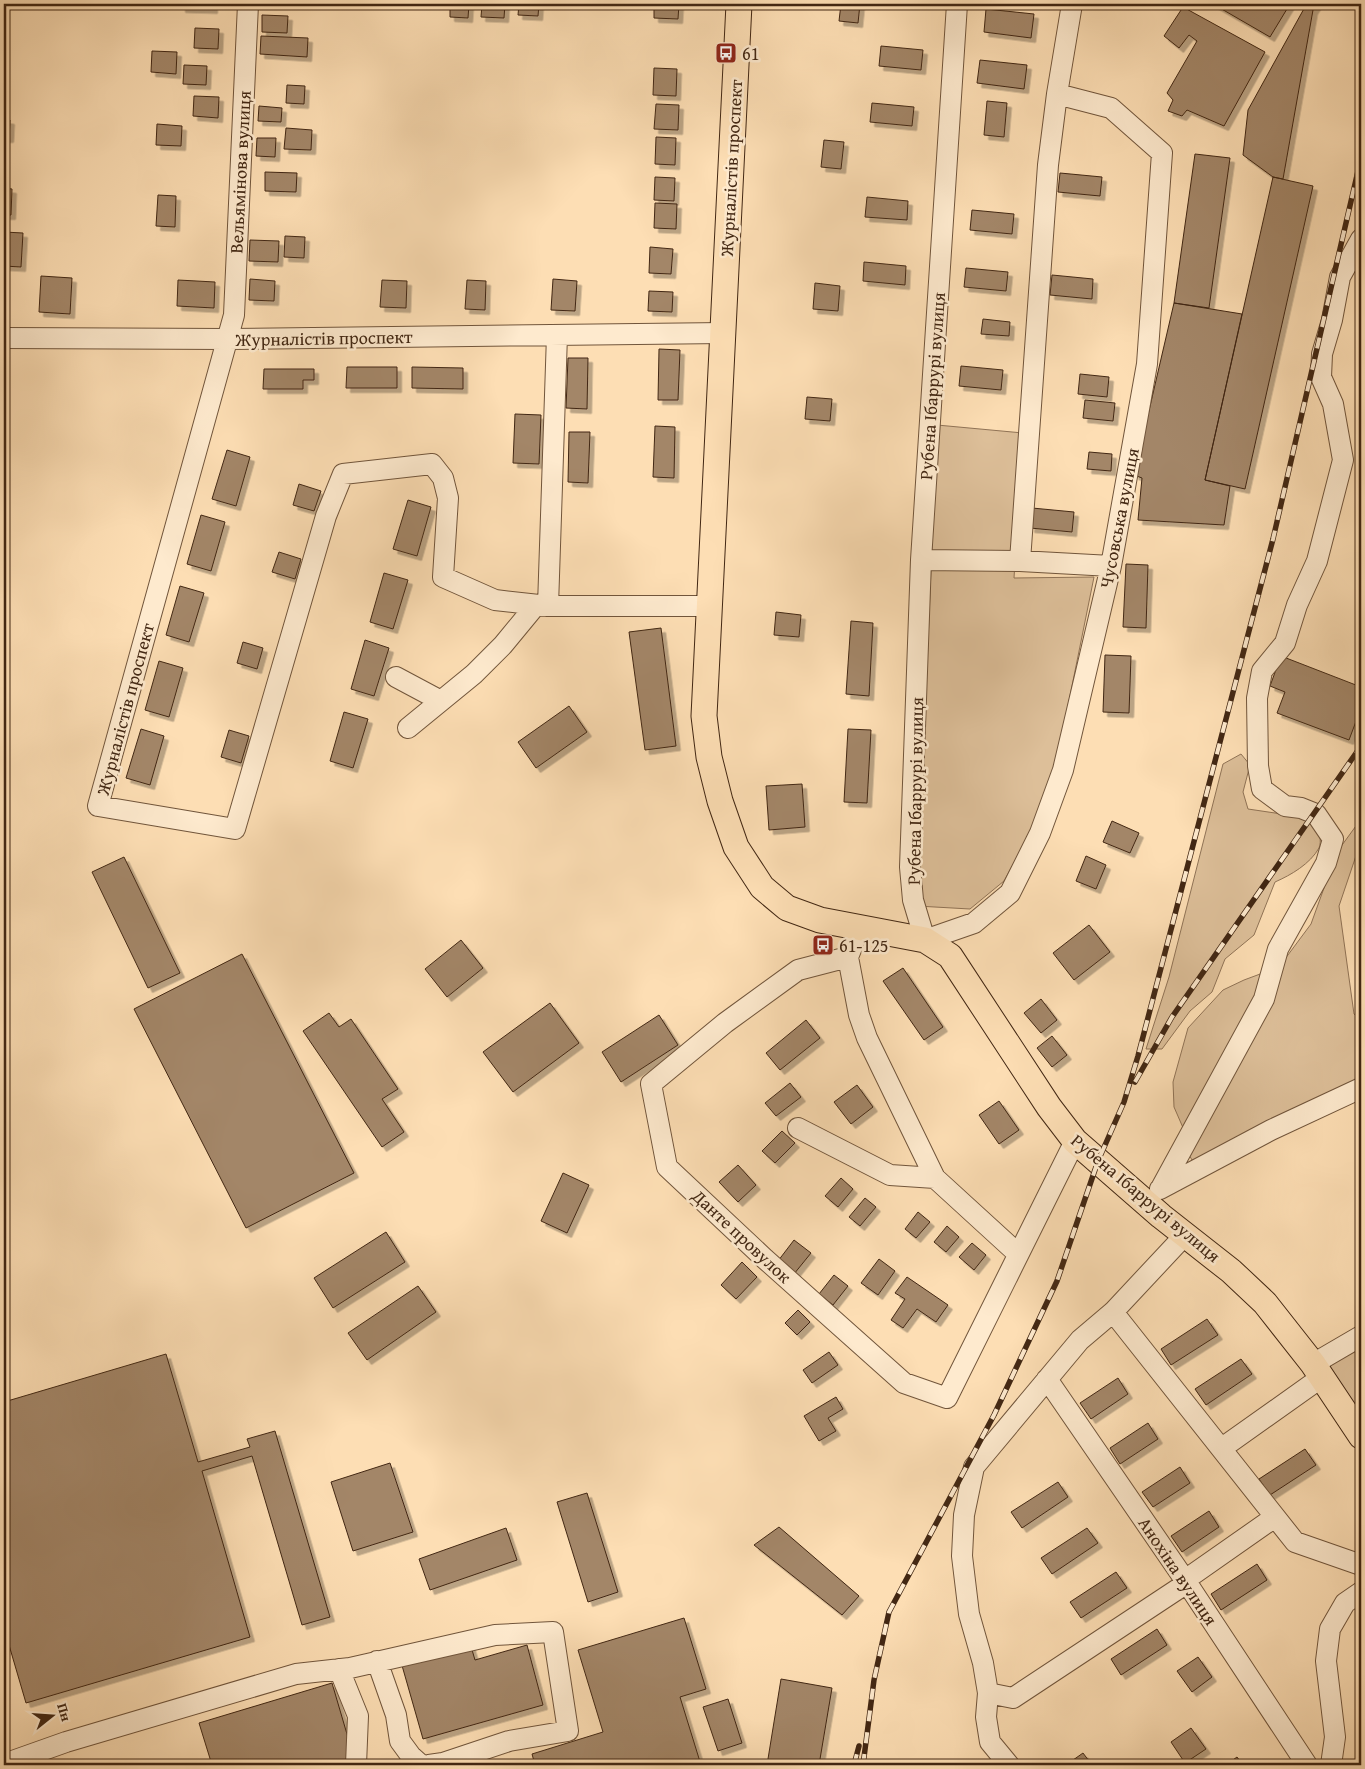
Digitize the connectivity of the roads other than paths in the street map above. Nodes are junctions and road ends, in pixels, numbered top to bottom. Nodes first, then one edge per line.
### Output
1 (248, 4) edge
2 (739, 4) edge
3 (957, 4) edge
4 (1072, 4) edge
5 (1056, 94) junction
6 (1361, 239) edge
7 (724, 333) junction
8 (557, 335) junction
9 (4, 338) edge
10 (227, 339) junction
11 (921, 560) junction
12 (1020, 561) junction
13 (1112, 566) junction
14 (542, 606) junction
15 (711, 606) junction
16 (396, 677) dead end
17 (441, 702) junction
18 (408, 728) dead end
19 (860, 927) junction
20 (924, 940) junction
21 (848, 957) junction
22 (1361, 1088) edge
23 (798, 1128) dead end
24 (1074, 1141) junction
25 (936, 1178) junction
26 (1152, 1194) junction
27 (1185, 1235) junction
28 (1017, 1253) junction
29 (1113, 1312) junction
30 (1361, 1336) edge
31 (1317, 1371) junction
32 (1047, 1379) junction
33 (1361, 1436) edge
34 (1222, 1448) junction
35 (1275, 1517) junction
36 (1361, 1565) edge
37 (1186, 1581) junction
38 (1361, 1592) edge
39 (377, 1661) junction
40 (339, 1669) junction
41 (988, 1693) junction
42 (4, 1764) edge
43 (356, 1765) edge
44 (421, 1765) edge
45 (429, 1765) edge
46 (1009, 1765) edge
47 (1306, 1765) edge
48 (1331, 1765) edge

1 - 10 street, Вельямінова вулиця
2 - 7 main road, Журналістів проспект
3 - 11 street, Рубена Ібаррурі вулиця
4 - 5 street
5 - 12 street
5 - 13 street, Чусовська вулиця
6 - 26 street
7 - 8 street, Журналістів проспект
7 - 15 main road, Журналістів проспект
8 - 10 street, Журналістів проспект
8 - 14 street
9 - 10 street
10 - 14 street, Журналістів проспект
11 - 12 street
11 - 20 street, Рубена Ібаррурі вулиця
12 - 13 street
13 - 20 street, Чусовська вулиця
14 - 15 street, Журналістів проспект
14 - 17 street
15 - 19 main road, Журналістів проспект
16 - 17 street
17 - 18 street
19 - 20 main road, Журналістів проспект
19 - 21 street
20 - 24 main road, Рубена Ібаррурі вулиця
21 - 25 street
21 - 28 street, Данте провулок
22 - 26 street
23 - 25 street
24 - 26 main road, Рубена Ібаррурі вулиця
24 - 28 street, Данте провулок
25 - 28 street
26 - 27 main road, Рубена Ібаррурі вулиця
27 - 29 street
27 - 31 main road, Рубена Ібаррурі вулиця
29 - 32 street
29 - 34 street
30 - 31 street
31 - 33 main road, Рубена Ібаррурі вулиця
31 - 34 street
32 - 37 street, Анохіна вулиця
32 - 41 street
34 - 35 street
35 - 36 street
35 - 37 street
37 - 41 street
37 - 47 street, Анохіна вулиця
38 - 48 street
39 - 40 street
39 - 44 street
39 - 45 street
40 - 42 street
40 - 43 street
41 - 46 street

